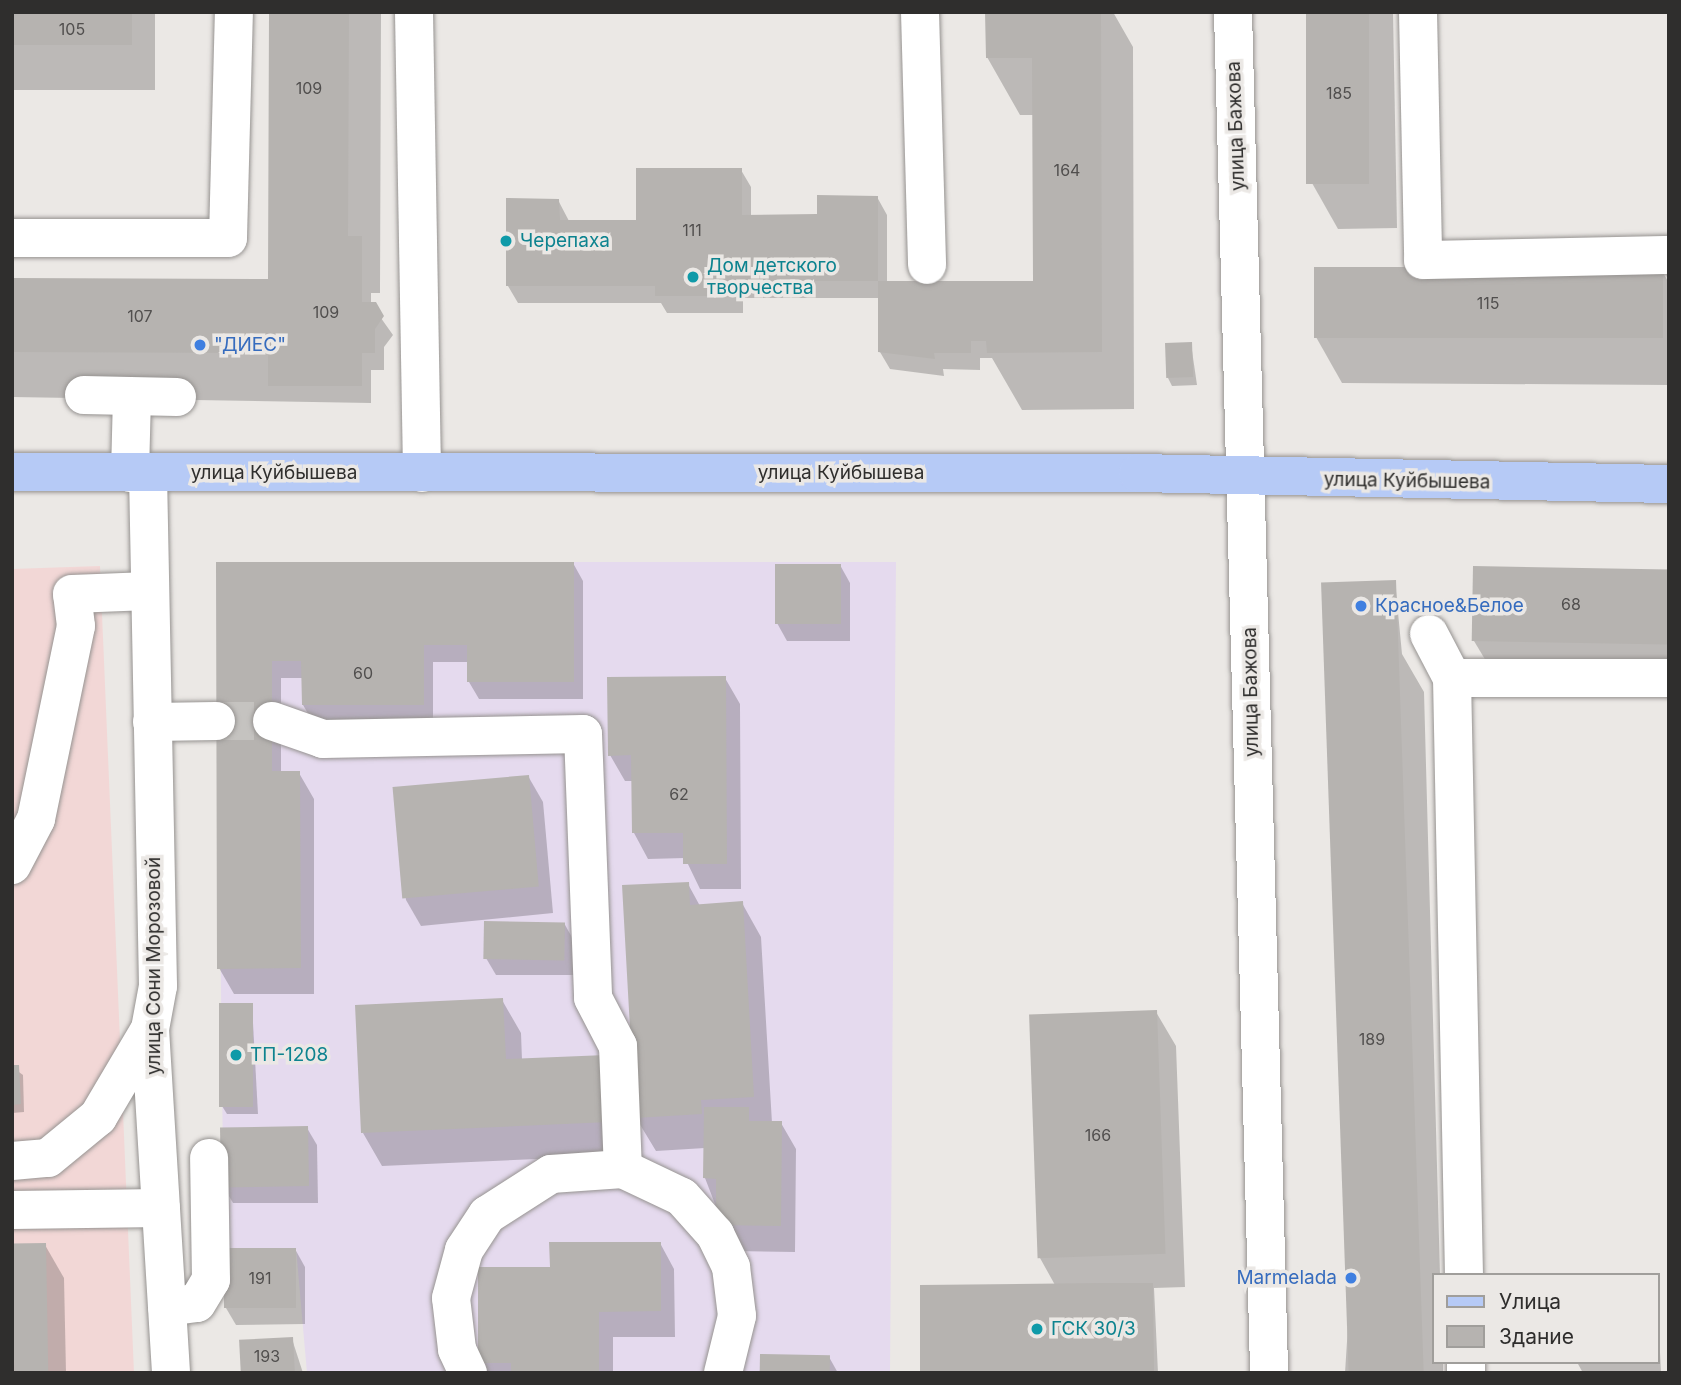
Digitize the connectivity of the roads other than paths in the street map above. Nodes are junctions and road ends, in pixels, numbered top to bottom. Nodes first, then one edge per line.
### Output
1 (234, 12) edge
2 (414, 12) edge
3 (920, 12) edge
4 (1233, 12) edge
5 (1418, 12) edge
6 (12, 238) edge
7 (1669, 255) edge
8 (927, 265) dead end
9 (84, 396) dead end
10 (131, 397) junction
11 (177, 397) dead end
12 (12, 472) edge
13 (422, 473) junction
14 (139, 474) junction
15 (1245, 476) junction
16 (1669, 484) edge
17 (149, 591) junction
18 (1429, 634) dead end
19 (1452, 678) junction
20 (1669, 678) edge
21 (216, 721) tunnel mouth
22 (272, 721) tunnel mouth
23 (152, 722) junction
24 (12, 865) edge
25 (150, 1030) junction
26 (209, 1158) dead end
27 (12, 1161) edge
28 (623, 1170) junction
29 (161, 1208) junction
30 (12, 1210) edge
31 (1464, 1273) edge
32 (167, 1307) junction
33 (172, 1373) edge
34 (468, 1373) edge
35 (723, 1373) edge
36 (1269, 1373) edge

1 - 6 street
2 - 13 street
3 - 8 street
4 - 15 street, улица Бажова
5 - 7 street
9 - 10 street
10 - 11 street
10 - 14 street, улица Сони Морозовой
12 - 14 main road, улица Куйбышева
13 - 14 main road, улица Куйбышева
13 - 15 main road, улица Куйбышева
14 - 17 street, улица Сони Морозовой
15 - 16 main road, улица Куйбышева
15 - 36 street, улица Бажова
17 - 23 street, улица Сони Морозовой
17 - 24 street
18 - 19 street
19 - 20 street
19 - 31 street
21 - 23 street
22 - 28 street
23 - 25 street, улица Сони Морозовой
25 - 27 street
25 - 29 street, улица Сони Морозовой
26 - 32 street
28 - 34 street
28 - 35 street
29 - 30 street
29 - 32 street, улица Сони Морозовой
32 - 33 street, улица Сони Морозовой

